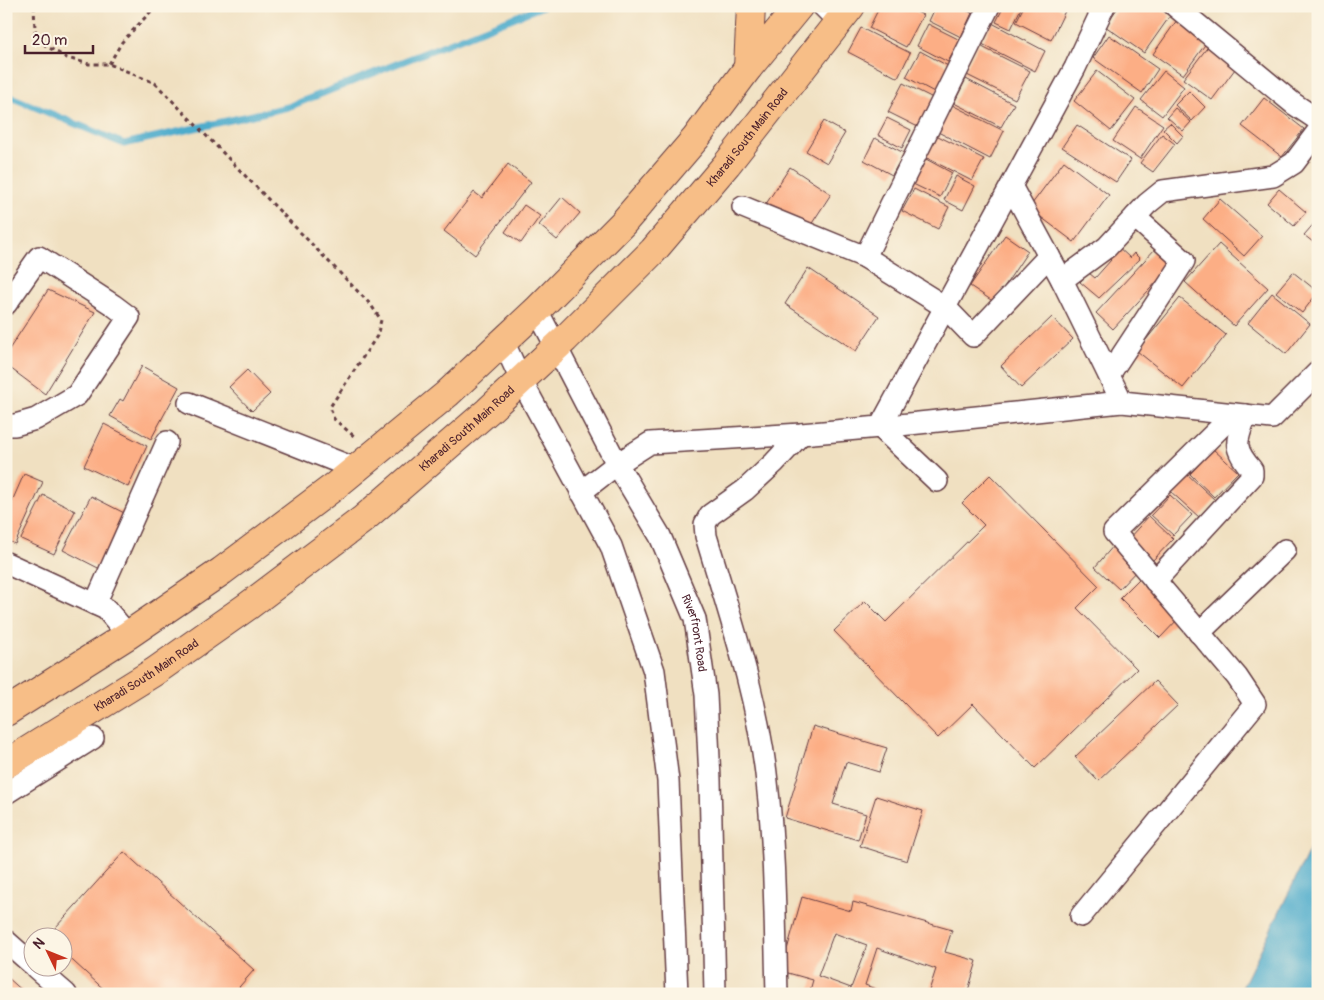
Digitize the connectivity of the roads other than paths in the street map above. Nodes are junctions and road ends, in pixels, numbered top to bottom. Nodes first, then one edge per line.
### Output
1 (751, 6) edge
2 (799, 6) edge
3 (989, 6) edge
4 (1104, 6) edge
5 (1175, 6) edge
6 (837, 11) edge
7 (748, 68) junction
8 (1318, 120) edge
9 (1318, 131) edge
10 (1011, 186) junction
11 (744, 207) dead end
12 (1135, 217) junction
13 (1049, 256) junction
14 (865, 258) junction
15 (1062, 280) junction
16 (6, 304) edge
17 (945, 307) junction
18 (537, 310) junction
19 (503, 342) junction
20 (555, 347) junction
21 (1318, 372) edge
22 (1109, 375) junction
23 (521, 380) junction
24 (1122, 402) junction
25 (189, 403) dead end
26 (1240, 414) junction
27 (6, 425) edge
28 (880, 427) junction
29 (801, 434) junction
30 (167, 442) dead end
31 (366, 461) junction
32 (617, 464) junction
33 (937, 481) dead end
34 (581, 492) junction
35 (1285, 550) dead end
36 (6, 563) edge
37 (1155, 581) junction
38 (95, 604) junction
39 (1199, 633) junction
40 (128, 635) junction
41 (6, 712) edge
42 (93, 738) dead end
43 (6, 764) edge
44 (6, 793) edge
45 (1082, 916) dead end
46 (6, 941) edge
47 (22, 955) edge
48 (48, 978) edge
49 (66, 994) edge
50 (677, 994) edge
51 (715, 994) edge
52 (777, 994) edge

1 - 7 main road
2 - 7 main road
3 - 14 street
4 - 10 street
5 - 8 street
6 - 20 main road, Kharadi South Main Road
7 - 18 main road
9 - 12 street
10 - 13 street
10 - 17 street
11 - 14 street
12 - 15 street
12 - 22 street
13 - 15 street
13 - 17 street
14 - 17 street
15 - 22 street
16 - 27 street
17 - 28 street
18 - 19 main road
18 - 20 street, Riverfront Road
19 - 23 street
19 - 31 main road
20 - 23 main road, Kharadi South Main Road
20 - 32 street, Riverfront Road
21 - 26 street
22 - 24 street
23 - 34 street
23 - 43 main road, Kharadi South Main Road
24 - 26 street
24 - 28 street
25 - 31 street
26 - 37 street
26 - 37 street
28 - 29 street
28 - 33 street
29 - 32 street
29 - 52 street
30 - 38 street
31 - 40 main road
32 - 34 street
32 - 51 street, Riverfront Road
34 - 50 street
35 - 39 street
36 - 38 street
37 - 39 street
38 - 40 street
39 - 45 street
40 - 41 main road
42 - 44 street
46 - 47 street
48 - 49 street

